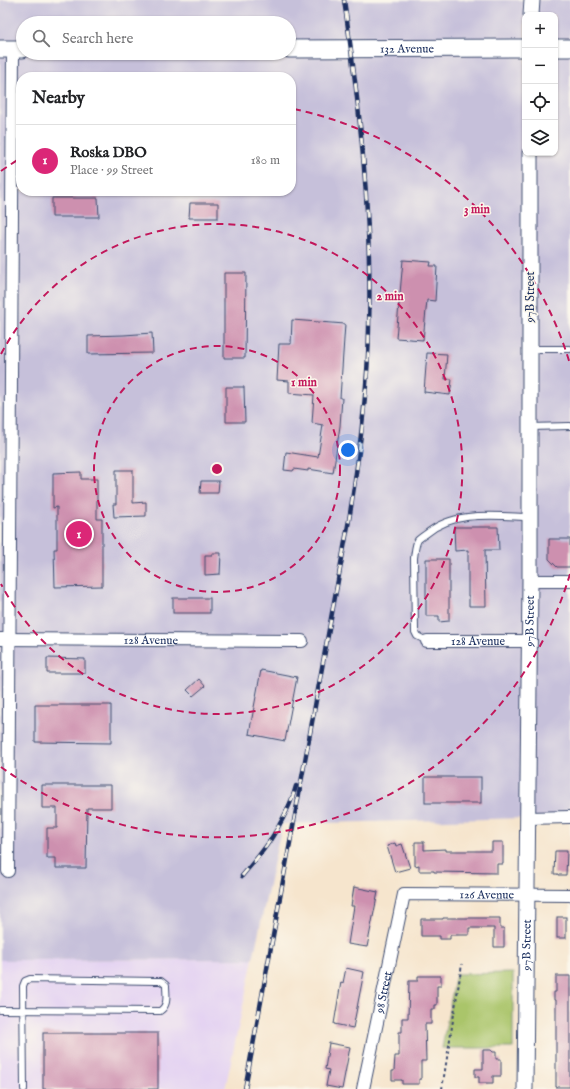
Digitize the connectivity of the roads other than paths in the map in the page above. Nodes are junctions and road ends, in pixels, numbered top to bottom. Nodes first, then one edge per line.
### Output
1 (532, 0) edge
2 (532, 12) edge
3 (522, 48) edge
4 (558, 48) edge
5 (570, 48) edge
6 (12, 49) edge
7 (296, 49) edge
8 (530, 156) edge
9 (530, 349) junction
10 (570, 349) edge
11 (570, 426) edge
12 (530, 427) junction
13 (530, 517) junction
14 (530, 581) junction
15 (570, 581) edge
16 (5, 639) edge
17 (302, 641) dead end
18 (427, 641) joint
19 (529, 641) junction
20 (570, 817) edge
21 (528, 818) junction
22 (8, 871) dead end
23 (404, 894) joint
24 (527, 894) junction
25 (570, 894) edge
26 (0, 1010) edge
27 (23, 1010) junction
28 (24, 1089) edge
29 (363, 1089) edge
30 (525, 1089) edge

1 - 2 street
3 - 7 main road, 132 Avenue
4 - 5 main road
6 - 16 street
8 - 9 street, 97B Street
9 - 10 lane
9 - 12 street, 97B Street
11 - 12 lane
12 - 13 street, 97B Street
13 - 14 street, 97B Street
13 - 18 lane
14 - 15 street
14 - 19 street, 97B Street
16 - 17 street, 128 Avenue
16 - 22 street
18 - 19 street, 128 Avenue
19 - 21 street, 97B Street
20 - 21 street
21 - 24 street, 97B Street
23 - 24 street, 126 Avenue
23 - 29 street, 98 Street
24 - 25 street, 126 Avenue
24 - 30 street, 97B Street
26 - 27 lane
27 - 27 lane
27 - 28 lane

